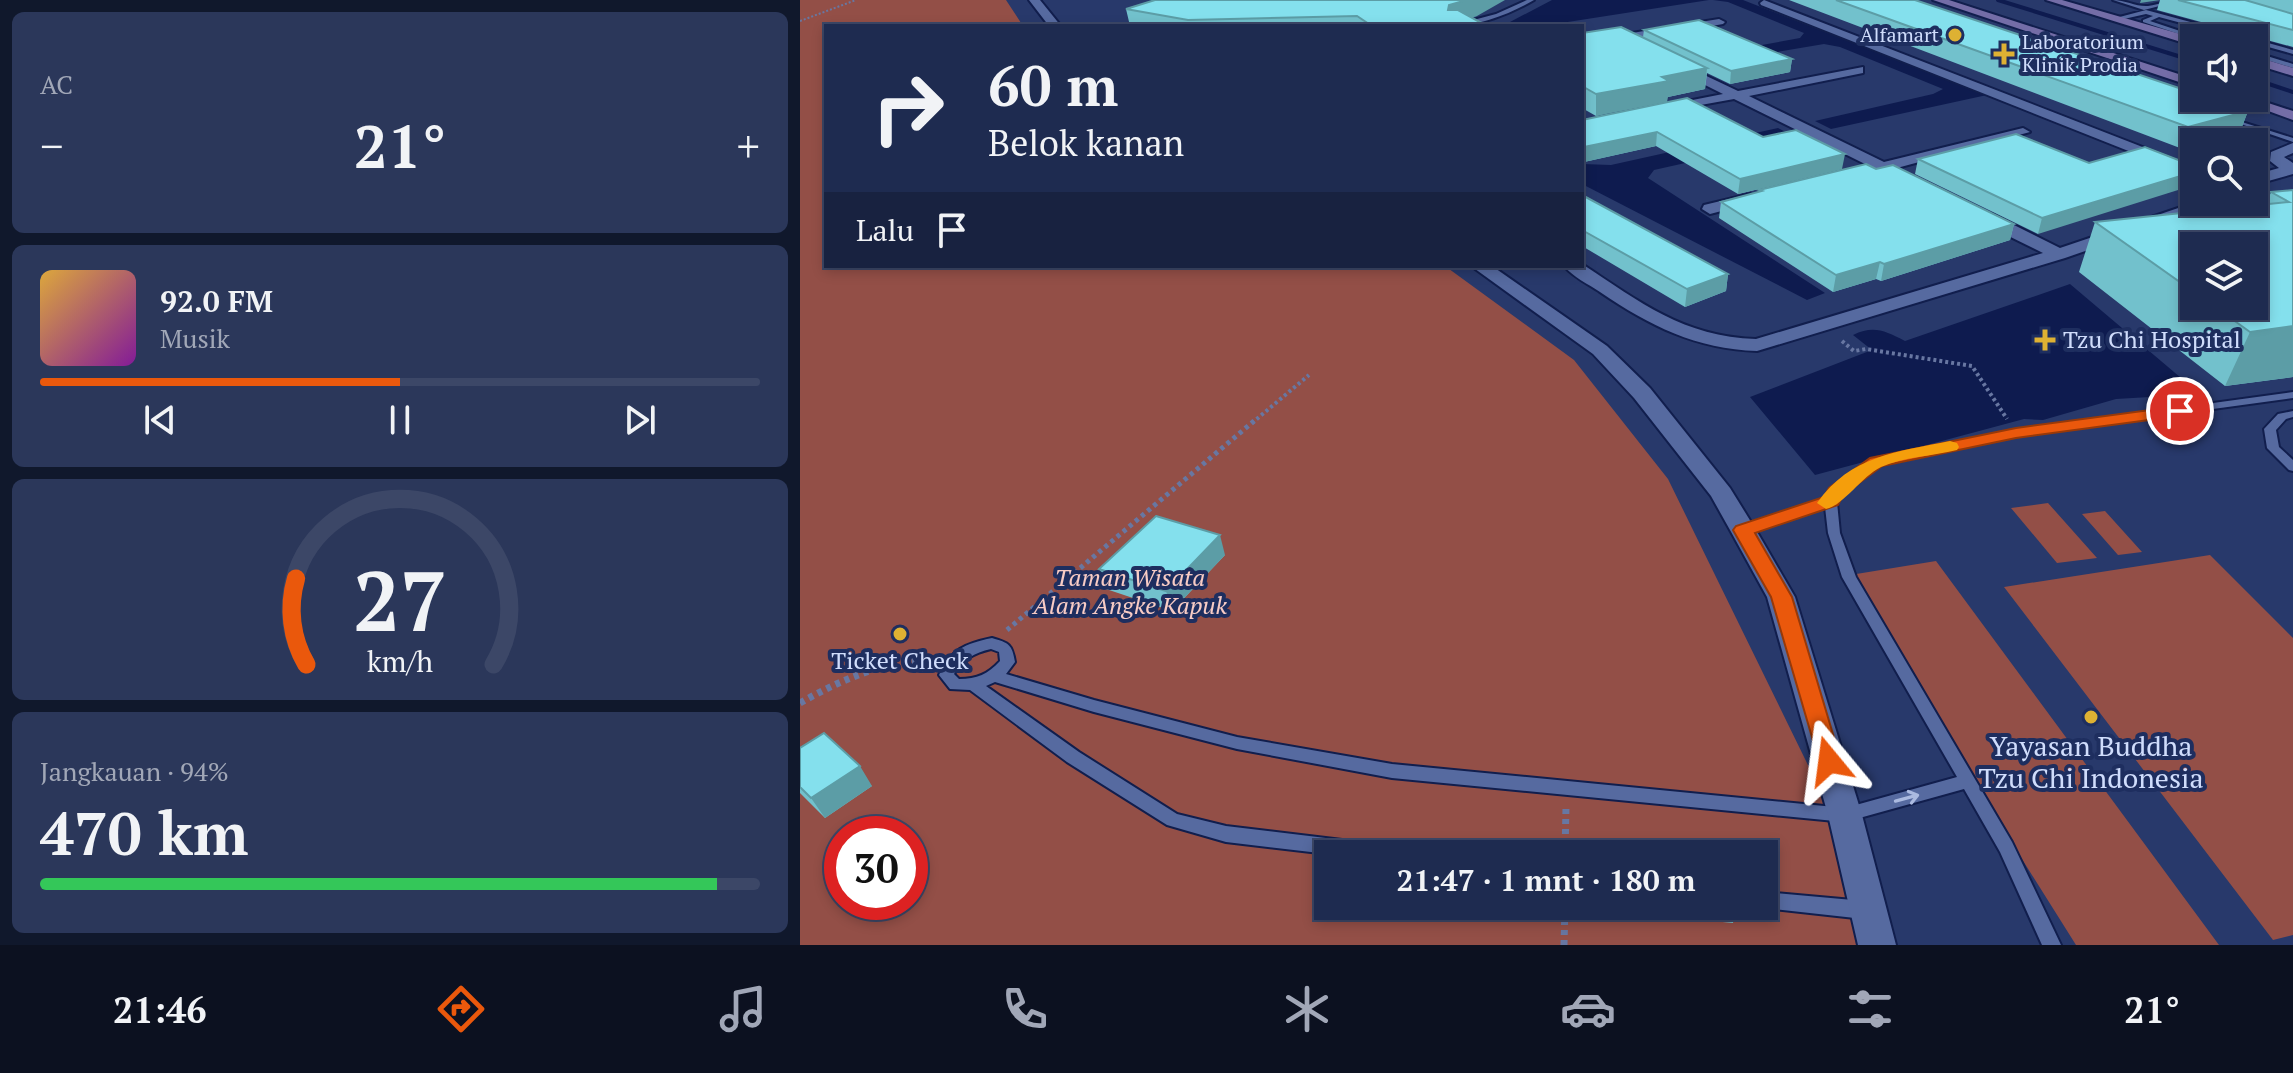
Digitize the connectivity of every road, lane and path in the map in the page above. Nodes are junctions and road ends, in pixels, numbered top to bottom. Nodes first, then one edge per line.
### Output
1 (856, 0) edge
2 (1034, 0) edge
3 (1531, 0) edge
4 (1938, 0) edge
5 (2051, 0) edge
6 (2116, 0) edge
7 (2180, 0) edge
8 (1765, 3) dead end
9 (2145, 10) junction
10 (2157, 15) junction
11 (2119, 20) junction
12 (800, 21) edge
13 (1719, 22) dead end
14 (1053, 24) edge
15 (1462, 24) edge
16 (2191, 24) edge
17 (2180, 32) edge
18 (2180, 38) edge
19 (1621, 39) junction
20 (1584, 45) edge
21 (2268, 45) edge
22 (2293, 52) edge
23 (2268, 61) edge
24 (2293, 69) edge
25 (1859, 70) dead end
26 (2180, 78) edge
27 (1736, 95) junction
28 (2268, 108) edge
29 (1659, 111) edge
30 (2218, 114) edge
31 (2293, 116) edge
32 (2023, 132) dead end
33 (2293, 140) edge
34 (2293, 147) edge
35 (2180, 166) edge
36 (1883, 167) junction
37 (2293, 169) edge
38 (1854, 174) edge
39 (2268, 176) edge
40 (1923, 187) edge
41 (1767, 195) edge
42 (1964, 207) edge
43 (1710, 209) dead end
44 (2180, 213) edge
45 (2059, 254) junction
46 (1483, 268) edge
47 (1576, 268) edge
48 (1866, 349) dead end
49 (1309, 375) dead end
50 (2293, 395) edge
51 (2293, 414) edge
52 (2010, 424) dead end
53 (2293, 467) edge
54 (1831, 501) junction
55 (1743, 530) junction
56 (992, 643) junction
57 (953, 660) junction
58 (996, 677) junction
59 (975, 686) junction
60 (800, 703) edge
61 (1968, 781) junction
62 (1566, 790) junction
63 (1845, 815) junction
64 (1565, 840) edge
65 (1314, 845) edge
66 (1778, 901) edge
67 (1869, 910) junction
68 (1565, 920) edge
69 (1564, 945) edge
70 (1877, 945) edge
71 (2052, 945) edge

1 - 12 path
2 - 14 street
3 - 15 lane
4 - 26 main road
5 - 11 main road
6 - 9 lane
7 - 9 lane
8 - 35 street
9 - 10 lane
9 - 11 lane
10 - 11 lane
10 - 16 lane
10 - 17 lane
11 - 18 main road
13 - 19 street
19 - 20 street
19 - 27 street
21 - 22 lane
23 - 24 main road
25 - 27 street
27 - 29 street
27 - 36 street
28 - 31 main road
30 - 33 lane
32 - 36 street
34 - 37 street
36 - 38 street
36 - 40 street
37 - 39 street
41 - 43 street
42 - 45 street
44 - 45 street
45 - 47 street
46 - 55 street
48 - 52 path
49 - 56 path
50 - 54 lane
51 - 53 lane
54 - 55 lane
54 - 61 lane
55 - 63 street
56 - 57 lane
56 - 58 lane
57 - 59 lane
57 - 60 path
58 - 59 lane
58 - 62 lane
59 - 65 lane
63 -> 61 lane
61 - 71 lane
62 - 63 lane
62 - 64 path
63 - 67 street
66 - 67 lane
67 - 70 street
68 - 69 path

